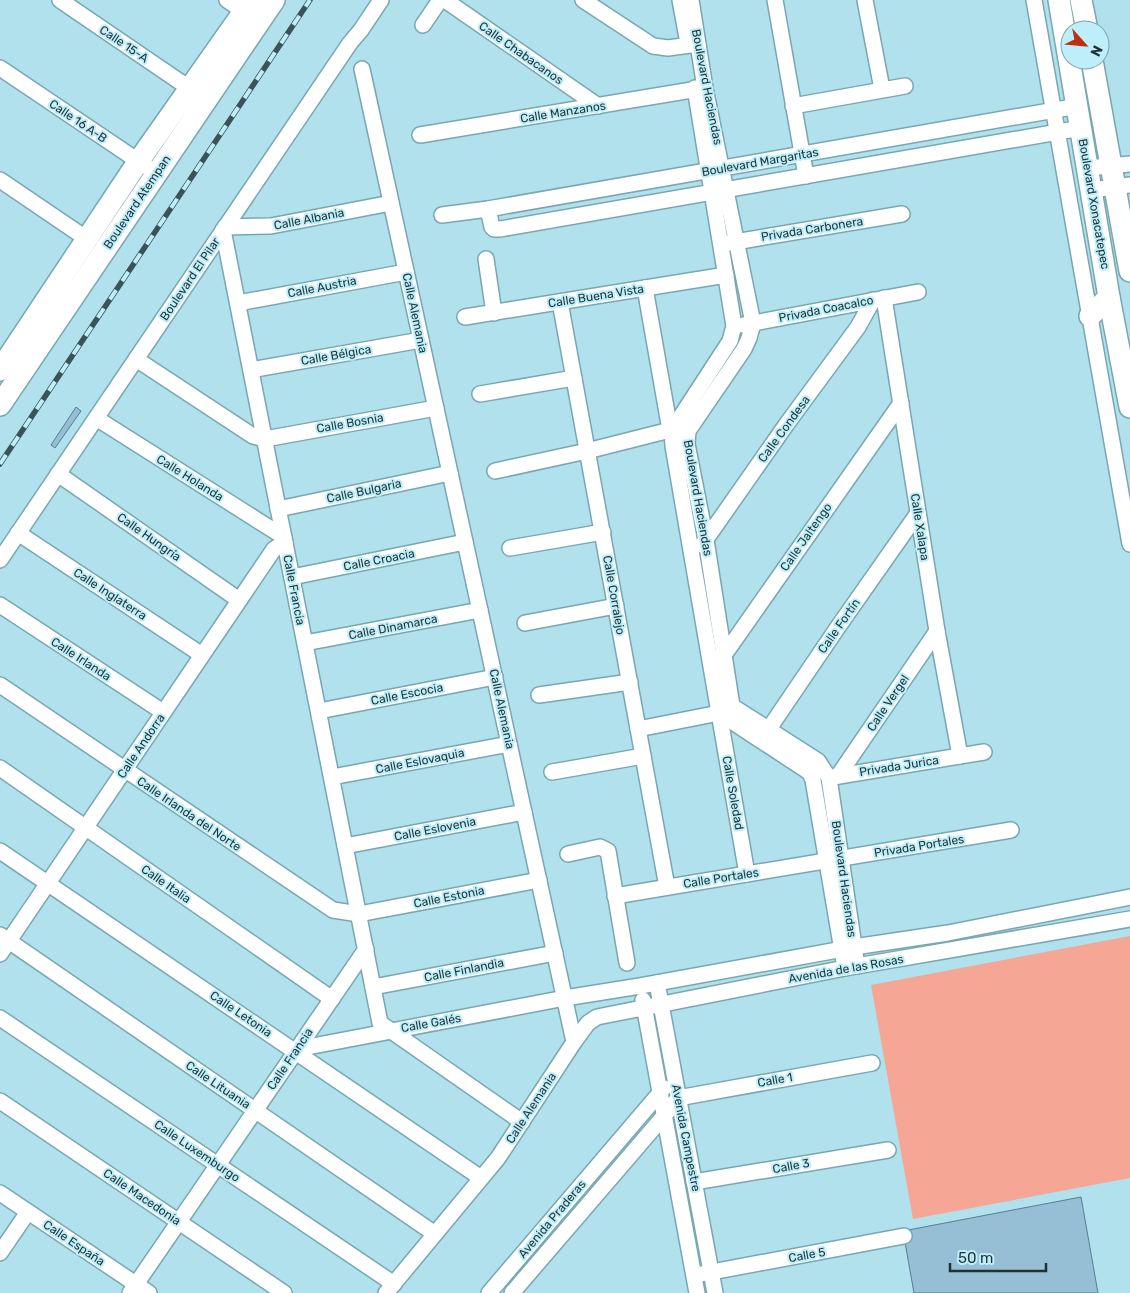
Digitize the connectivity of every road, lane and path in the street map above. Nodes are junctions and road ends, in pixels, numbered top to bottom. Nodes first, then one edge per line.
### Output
1 (60, 0) edge
2 (274, 0) edge
3 (381, 0) edge
4 (440, 0) edge
5 (445, 0) edge
6 (583, 0) edge
7 (680, 0) edge
8 (691, 0) edge
9 (775, 0) edge
10 (784, 0) edge
11 (865, 0) edge
12 (1034, 0) edge
13 (1059, 0) edge
14 (1081, 0) edge
15 (245, 8) edge
16 (1085, 20) edge
17 (423, 25) dead end
18 (693, 46) junction
19 (0, 68) edge
20 (362, 69) dead end
21 (1095, 70) edge
22 (905, 86) dead end
23 (189, 88) junction
24 (700, 89) junction
25 (882, 89) junction
26 (797, 105) junction
27 (598, 106) junction
28 (1078, 106) junction
29 (1053, 110) junction
30 (1081, 128) junction
31 (1057, 133) junction
32 (420, 135) dead end
33 (806, 154) junction
34 (138, 162) junction
35 (1120, 164) edge
36 (1088, 168) junction
37 (716, 169) junction
38 (156, 173) junction
39 (810, 175) junction
40 (0, 180) edge
41 (1122, 186) edge
42 (720, 190) junction
43 (1092, 190) junction
44 (391, 203) junction
45 (488, 209) junction
46 (902, 214) dead end
47 (442, 215) dead end
48 (224, 229) junction
49 (87, 239) junction
50 (737, 241) junction
51 (722, 244) junction
52 (486, 259) dead end
53 (1130, 271) edge
54 (406, 272) junction
55 (726, 275) junction
56 (646, 288) junction
57 (918, 292) dead end
58 (1109, 297) junction
59 (878, 299) junction
60 (560, 302) junction
61 (238, 303) junction
62 (494, 313) junction
63 (1090, 316) junction
64 (465, 318) dead end
65 (753, 323) junction
66 (734, 326) junction
67 (421, 340) junction
68 (136, 359) junction
69 (0, 370) edge
70 (251, 370) junction
71 (574, 378) junction
72 (480, 394) dead end
73 (901, 403) junction
74 (0, 405) edge
75 (436, 408) junction
76 (1130, 408) edge
77 (96, 418) junction
78 (671, 430) junction
79 (688, 431) junction
80 (264, 438) junction
81 (587, 451) junction
82 (495, 471) dead end
83 (450, 473) junction
84 (58, 474) junction
85 (278, 509) junction
86 (918, 513) junction
87 (603, 532) junction
88 (18, 533) junction
89 (285, 540) junction
90 (706, 540) junction
91 (465, 542) junction
92 (1130, 544) edge
93 (510, 548) dead end
94 (692, 557) junction
95 (0, 560) edge
96 (292, 577) junction
97 (239, 600) junction
98 (0, 605) edge
99 (616, 606) junction
100 (480, 610) junction
101 (525, 623) dead end
102 (937, 631) junction
103 (305, 643) junction
104 (725, 654) junction
105 (202, 655) junction
106 (712, 671) junction
107 (495, 677) junction
108 (630, 682) junction
109 (0, 685) edge
110 (539, 696) dead end
111 (726, 709) junction
112 (163, 712) junction
113 (319, 712) junction
114 (638, 729) junction
115 (765, 734) junction
116 (509, 744) junction
117 (984, 752) dead end
118 (643, 756) junction
119 (960, 756) junction
120 (0, 768) edge
121 (124, 770) junction
122 (552, 772) dead end
123 (332, 777) junction
124 (834, 777) junction
125 (813, 780) junction
126 (524, 812) junction
127 (85, 828) junction
128 (1011, 830) dead end
129 (345, 846) junction
130 (0, 851) edge
131 (568, 854) dead end
132 (834, 860) junction
133 (747, 874) junction
134 (539, 880) junction
135 (48, 883) junction
136 (667, 887) junction
137 (615, 896) junction
138 (1130, 897) edge
139 (359, 914) junction
140 (1130, 919) edge
141 (3, 943) edge
142 (848, 948) junction
143 (366, 949) junction
144 (555, 953) junction
145 (627, 963) dead end
146 (851, 967) junction
147 (657, 983) junction
148 (640, 986) junction
149 (373, 987) junction
150 (565, 998) junction
151 (332, 999) junction
152 (661, 1005) junction
153 (644, 1008) junction
154 (0, 1018) edge
155 (390, 1030) junction
156 (574, 1042) junction
157 (296, 1051) junction
158 (872, 1063) dead end
159 (674, 1076) junction
160 (660, 1093) junction
161 (678, 1098) junction
162 (0, 1101) edge
163 (255, 1111) junction
164 (664, 1116) junction
165 (522, 1122) junction
166 (614, 1145) junction
167 (888, 1150) dead end
168 (628, 1158) junction
169 (218, 1165) junction
170 (481, 1178) junction
171 (694, 1182) junction
172 (0, 1193) edge
173 (28, 1212) junction
174 (179, 1222) junction
175 (435, 1234) junction
176 (904, 1236) dead end
177 (0, 1253) edge
178 (711, 1272) junction
179 (694, 1275) junction
180 (390, 1289) edge
181 (138, 1290) edge
182 (284, 1293) edge
183 (490, 1293) edge
184 (512, 1293) edge
185 (697, 1293) edge
186 (714, 1293) edge

1 - 23 street, Calle 15-A
2 - 15 street, Boulevard Atempan
3 - 48 street, Boulevard El Pilar
4 - 17 street
5 - 27 street, Calle Chabacanos
6 - 18 street
7 - 18 street, Boulevard Haciendas
8 - 18 street, Boulevard Haciendas
9 - 26 street
10 - 26 street
11 - 25 street
12 - 29 street
13 - 28 street, Boulevard Xonacatepec
14 - 16 street
15 - 23 street, Boulevard Atempan
15 - 38 street, Boulevard Atempan
18 - 24 street, Boulevard Haciendas
19 - 34 street, Calle 16 A-B
20 - 44 street, Calle Alemania
21 - 35 street, Boulevard Xonacatepec
22 - 25 street
23 - 34 street, Boulevard Atempan
24 - 27 street, Calle Manzanos
24 - 37 street, Boulevard Haciendas
25 - 26 street
26 - 33 street
27 - 32 street, Calle Manzanos
28 - 29 street, Boulevard Margaritas
28 - 30 street, Boulevard Xonacatepec
29 - 31 street
29 - 33 street, Boulevard Margaritas
30 - 31 street, Boulevard Margaritas
30 - 36 street, Boulevard Xonacatepec
31 - 39 street, Boulevard Margaritas
31 - 63 street
33 - 37 street, Boulevard Margaritas
33 - 39 street
34 - 38 street, Calle 16 A-B
34 - 49 street, Boulevard Atempan
35 - 36 street
35 - 41 street, Boulevard Xonacatepec
36 - 43 street, Boulevard Xonacatepec
37 - 42 street, Boulevard Haciendas
37 - 45 street, Boulevard Margaritas
38 - 74 street, Boulevard Atempan
39 - 42 street, Boulevard Margaritas
40 - 49 street
41 - 43 street
41 - 53 street, Boulevard Xonacatepec
42 - 45 street, Boulevard Margaritas
42 - 50 street, Boulevard Haciendas
42 - 51 street, Boulevard Haciendas
43 - 58 street, Boulevard Xonacatepec
44 - 48 street, Calle Albania
44 - 54 street, Calle Alemania
45 - 47 street, Boulevard Margaritas
46 - 50 street, Privada Carbonera
48 - 61 street, Calle Francia
48 - 68 street, Boulevard El Pilar
49 - 69 street, Boulevard Atempan
50 - 51 street, Privada Carbonera
50 - 65 street, Boulevard Haciendas
51 - 55 street, Boulevard Haciendas
52 - 62 street
54 - 61 street, Calle Austria
54 - 67 street, Calle Alemania
55 - 56 street, Calle Buena Vista
55 - 66 street, Boulevard Haciendas
56 - 60 street, Calle Buena Vista
56 - 78 street
57 - 59 street, Privada Coacalco
58 - 63 street
58 - 76 street, Boulevard Xonacatepec
59 - 65 street, Privada Coacalco
59 - 73 street, Calle Xalapa
59 - 90 street, Calle Condesa
60 - 62 street, Calle Buena Vista
60 - 71 street, Calle Corralejo
61 - 70 street, Calle Francia
62 - 64 street, Calle Buena Vista
63 - 92 street
65 - 66 street, Privada Coacalco
65 - 79 street, Boulevard Haciendas
66 - 78 street, Boulevard Haciendas
67 - 70 street, Calle Bélgica
67 - 75 street, Calle Alemania
68 - 77 street, Boulevard El Pilar
68 - 80 street
70 - 80 street, Calle Francia
71 - 72 street
71 - 81 street, Calle Corralejo
73 - 86 street, Calle Xalapa
73 - 104 street, Calle Jaltengo
75 - 80 street, Calle Bosnia
75 - 83 street, Calle Alemania
77 - 84 street, Boulevard El Pilar
77 - 89 street, Calle Holanda
78 - 79 street
78 - 81 street
78 - 94 street, Boulevard Haciendas
79 - 90 street, Boulevard Haciendas
80 - 85 street, Calle Francia
81 - 82 street
81 - 87 street, Calle Corralejo
83 - 85 street, Calle Bulgaria
83 - 91 street, Calle Alemania
84 - 88 street, Boulevard El Pilar
84 - 97 street, Calle Hungría
85 - 89 street, Calle Francia
86 - 102 street, Calle Xalapa
86 - 115 street, Calle Fortín
87 - 93 street
87 - 99 street, Calle Corralejo
88 - 95 street, Boulevard El Pilar
88 - 105 street, Calle Inglaterra
89 - 96 street, Calle Francia
89 - 97 street, Calle Andorra
90 - 94 street, Calle Condesa
90 - 104 street, Boulevard Haciendas
91 - 96 street, Calle Croacia
91 - 100 street, Calle Alemania
94 - 106 street, Boulevard Haciendas
96 - 103 street, Calle Francia
97 - 105 street, Calle Andorra
98 - 112 street, Calle Irlanda
99 - 101 street
99 - 108 street, Calle Corralejo
100 - 103 street, Calle Dinamarca
100 - 107 street, Calle Alemania
102 - 119 street, Calle Xalapa
102 - 124 street, Calle Vergel
103 - 113 street, Calle Francia
104 - 106 street, Calle Jaltengo
104 - 111 street, Boulevard Haciendas
105 - 112 street, Calle Andorra
106 - 111 street, Boulevard Haciendas
107 - 113 street, Calle Escocia
107 - 116 street, Calle Alemania
108 - 110 street
108 - 114 street, Calle Corralejo
109 - 121 street, Calle Irlanda del Norte
111 - 114 street
111 - 115 street, Boulevard Haciendas
111 - 133 street, Calle Soledad
112 - 121 street, Calle Andorra
113 - 123 street, Calle Francia
114 - 118 street, Calle Corralejo
115 - 124 street, Boulevard Haciendas
115 - 125 street, Boulevard Haciendas
116 - 123 street, Calle Eslovaquia
116 - 126 street, Calle Alemania
117 - 119 street, Privada Jurica
118 - 122 street
118 - 136 street, Calle Corralejo
119 - 124 street, Privada Jurica
120 - 127 street, Calle Italia
121 - 127 street, Calle Andorra
121 - 139 street, Calle Irlanda del Norte
123 - 129 street, Calle Francia
124 - 125 street, Privada Jurica
124 - 132 street, Boulevard Haciendas
125 - 132 street, Boulevard Haciendas
126 - 129 street, Calle Eslovenia
126 - 134 street, Calle Alemania
127 - 135 street, Calle Andorra
127 - 151 street, Calle Italia
128 - 132 street, Privada Portales
129 - 139 street, Calle Francia
130 - 135 street, Calle Letonia
131 - 137 street
132 - 133 street, Calle Portales
132 - 142 street, Boulevard Haciendas
133 - 136 street, Calle Portales
134 - 139 street, Calle Estonia
134 - 144 street, Calle Alemania
135 - 141 street, Calle Andorra
135 - 157 street, Calle Letonia
136 - 137 street, Calle Portales
137 - 145 street
138 - 142 street, Avenida de las Rosas
139 - 143 street, Calle Francia
140 - 146 street, Avenida de las Rosas
141 - 163 street, Calle Lituania
142 - 146 street, Boulevard Haciendas
142 - 147 street, Avenida de las Rosas
143 - 149 street, Calle Francia
143 - 151 street, Calle Francia
144 - 149 street, Calle Finlandia
144 - 150 street, Calle Alemania
146 - 152 street, Avenida de las Rosas
147 - 148 street, Avenida de las Rosas
147 - 152 street, Avenida Campestre
148 - 150 street, Avenida de las Rosas
148 - 153 street, Avenida Campestre
149 - 155 street, Calle Francia
150 - 155 street, Calle Galés
150 - 156 street, Calle Alemania
151 - 157 street, Calle Francia
152 - 153 street, Avenida de las Rosas
152 - 159 street, Avenida Campestre
153 - 156 street, Avenida de las Rosas
153 - 160 street, Avenida Campestre
154 - 169 street, Calle Luxemburgo
155 - 157 street, Calle Galés
155 - 165 street
156 - 165 street, Calle Alemania
157 - 163 street, Calle Francia
157 - 170 street, Calle Letonia
158 - 161 street, Calle 1
159 - 160 street, Avenida Praderas
159 - 161 street, Avenida Campestre
160 - 164 street, Avenida Campestre
160 - 166 street, Avenida Praderas
161 - 164 street, Avenida Praderas
161 - 171 street, Avenida Campestre
162 - 174 street, Calle Macedonia
163 - 169 street, Calle Francia
163 - 175 street, Calle Lituania
164 - 168 street, Avenida Praderas
164 - 179 street, Avenida Campestre
165 - 170 street, Calle Alemania
166 - 168 street
166 - 183 street, Avenida Praderas
167 - 171 street, Calle 3
168 - 184 street, Avenida Praderas
169 - 174 street, Calle Francia
169 - 180 street, Calle Luxemburgo
170 - 175 street, Calle Alemania
171 - 178 street, Avenida Campestre
172 - 173 street, Calle España
173 - 177 street
173 - 181 street, Calle España
174 - 181 street, Calle Francia
174 - 182 street, Calle Macedonia
175 - 180 street, Calle Alemania
176 - 178 street, Calle 5
178 - 179 street, Calle 5
178 - 186 street, Avenida Campestre
179 - 185 street, Avenida Campestre

